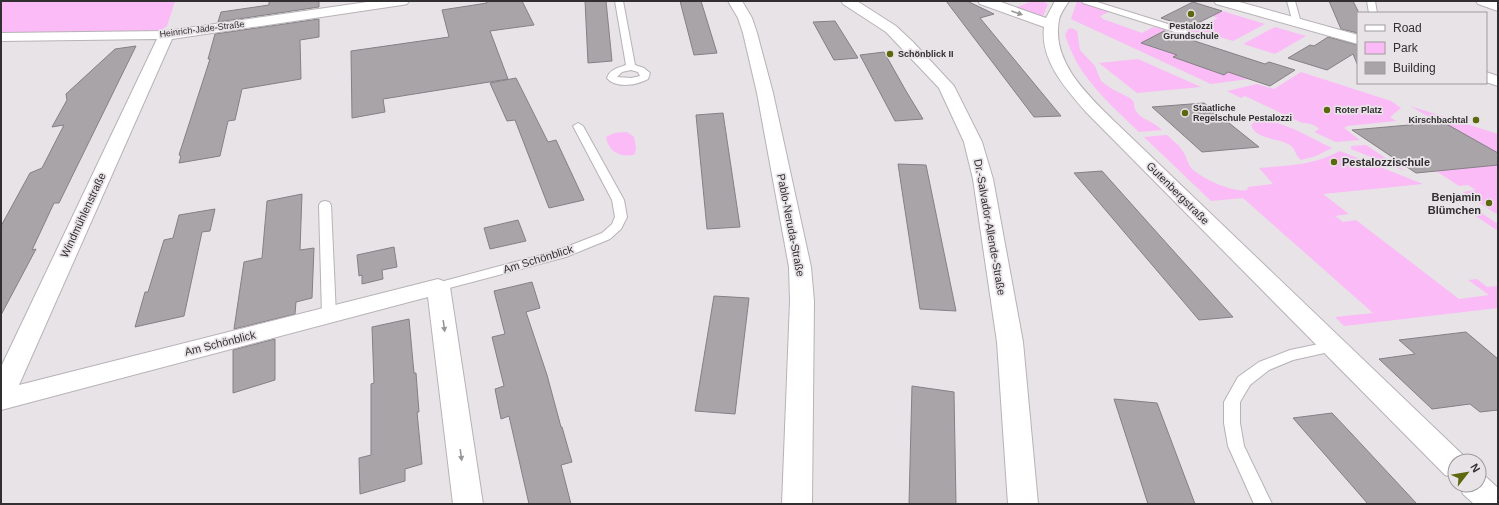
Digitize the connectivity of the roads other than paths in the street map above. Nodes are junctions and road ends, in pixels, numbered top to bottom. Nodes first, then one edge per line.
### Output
1 (402, 1) edge
2 (619, 1) edge
3 (735, 1) edge
4 (848, 1) edge
5 (984, 1) edge
6 (1062, 1) edge
7 (1086, 1) edge
8 (1221, 1) edge
9 (1291, 1) edge
10 (1371, 1) edge
11 (1483, 1) edge
12 (1498, 7) edge
13 (1373, 12) edge
14 (1296, 23) junction
15 (1050, 24) junction
16 (1184, 32) dead end
17 (166, 35) junction
18 (1, 37) edge
19 (1357, 40) edge
20 (630, 67) dead end
21 (1487, 77) edge
22 (1498, 81) edge
23 (578, 126) dead end
24 (325, 205) dead end
25 (438, 287) junction
26 (329, 316) junction
27 (1333, 346) junction
28 (1, 395) edge
29 (1, 400) edge
30 (1447, 458) edge
31 (1482, 493) edge
32 (468, 504) edge
33 (797, 504) edge
34 (1023, 504) edge
35 (1263, 504) edge
36 (1494, 504) edge

1 - 17 street, Heinrich-Jäde-Straße
2 - 20 lane
3 - 33 street, Pablo-Neruda-Straße
4 - 34 street, Dr.-Salvador-Allende-Straße
5 -> 15 street
6 - 15 street
7 - 16 lane
8 - 14 street
9 - 14 lane
10 - 13 lane
11 - 12 street
14 - 19 street
15 - 27 street, Gutenbergstraße
17 - 18 street, Heinrich-Jäde-Straße
17 - 28 street, Windmühlenstraße
21 - 22 street
23 - 25 lane, Am Schönblick
24 - 26 lane
25 - 26 street, Am Schönblick
25 -> 32 street
26 - 29 street, Am Schönblick
27 - 30 street, Gutenbergstraße
27 - 35 lane
31 - 36 street

